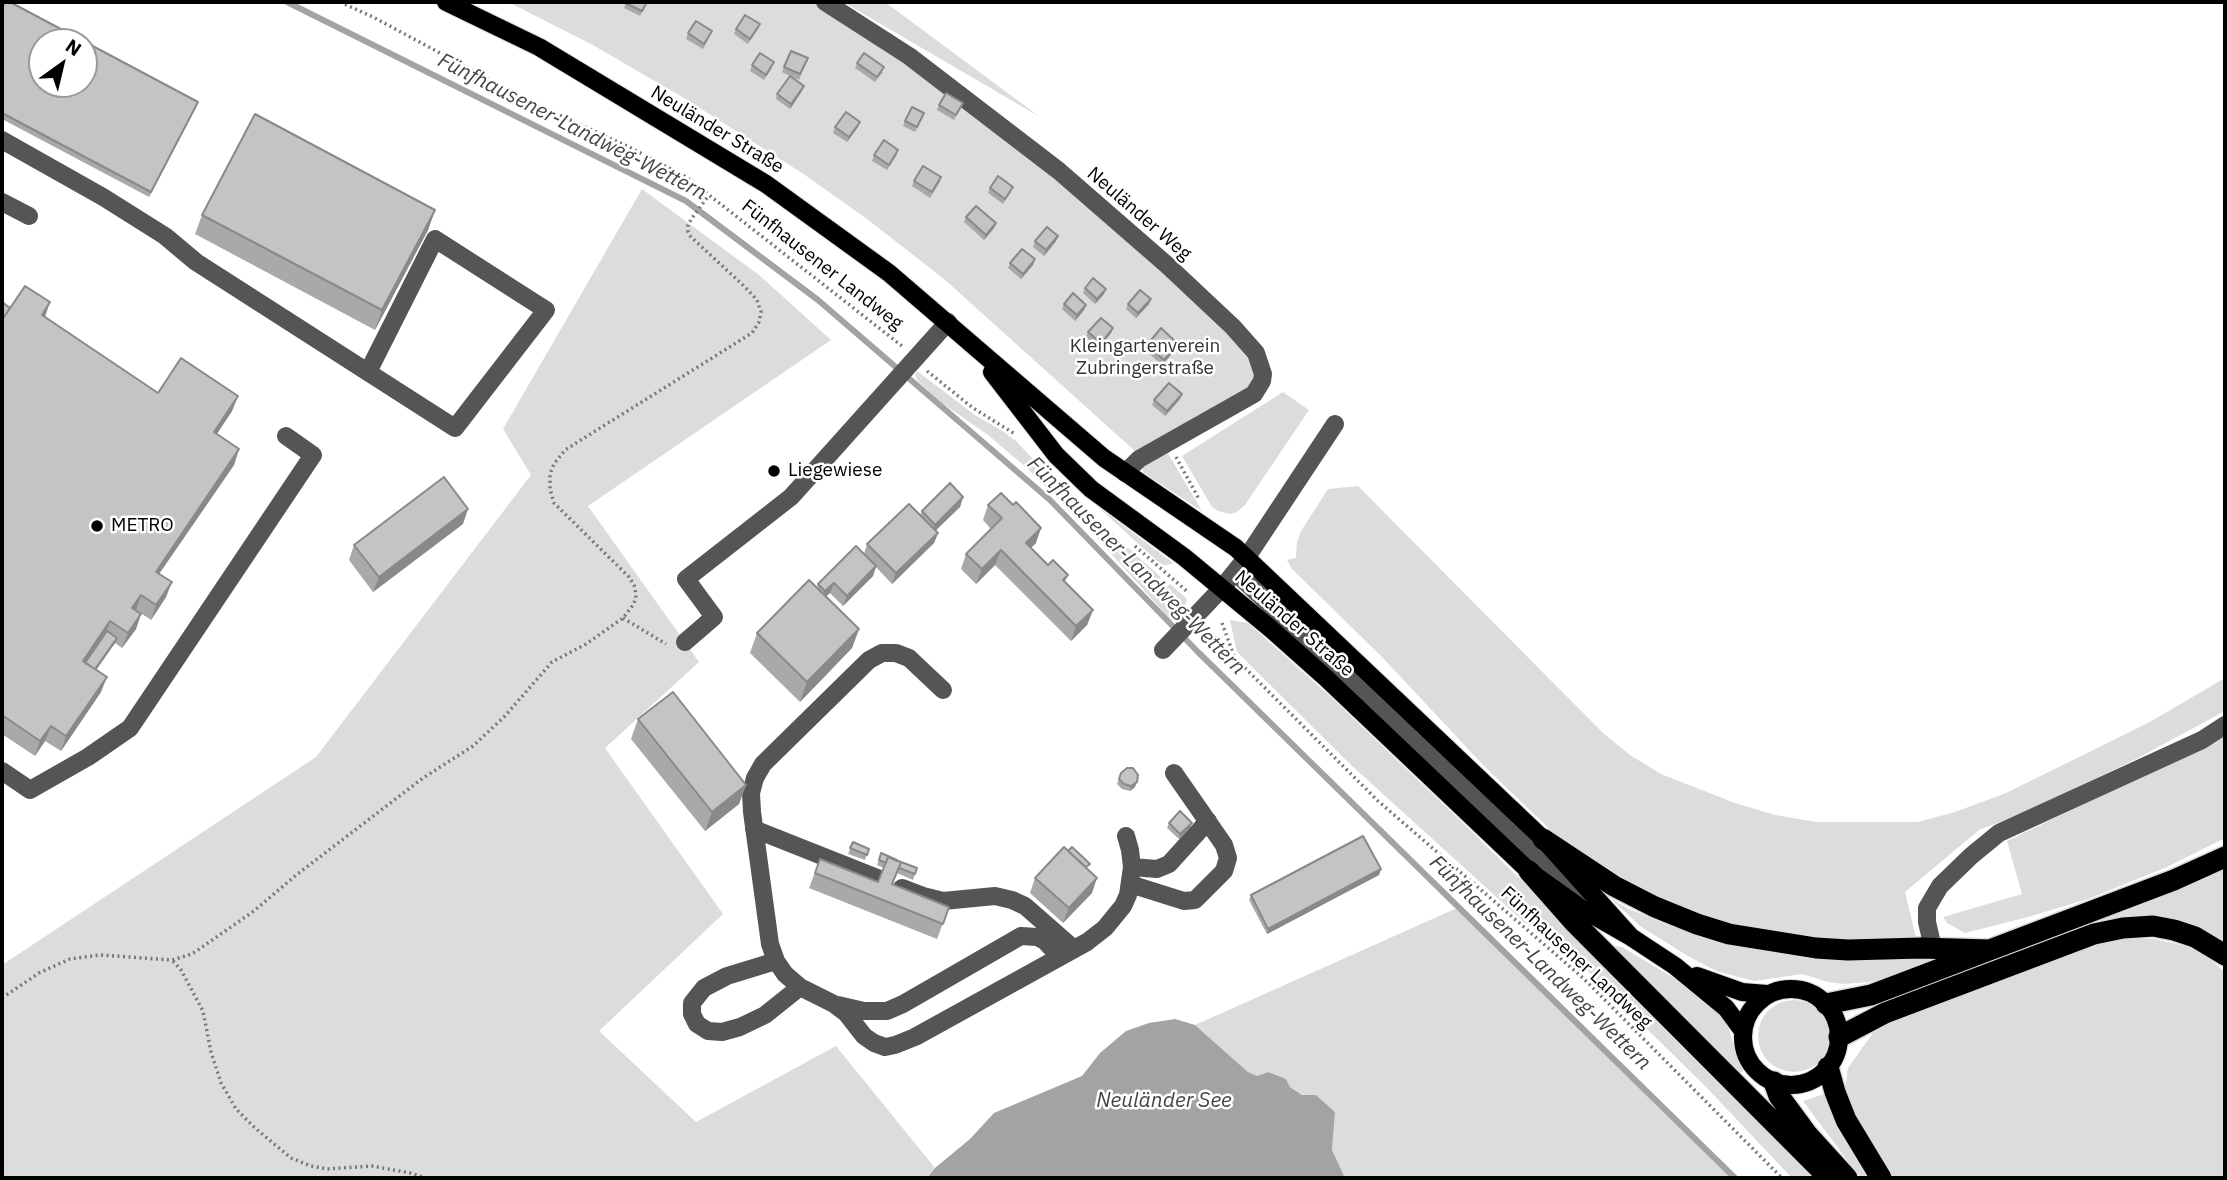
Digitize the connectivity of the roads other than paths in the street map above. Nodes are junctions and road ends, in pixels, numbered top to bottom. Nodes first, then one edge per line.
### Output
1 (446, 2) edge
2 (825, 2) edge
3 (2, 140) edge
4 (2, 202) edge
5 (29, 216) dead end
6 (948, 322) junction
7 (368, 372) junction
8 (1335, 424) dead end
9 (286, 436) dead end
10 (1125, 473) junction
11 (1247, 557) junction
12 (1235, 572) junction
13 (1222, 588) junction
14 (1179, 634) road end
15 (680, 646) road end
16 (943, 690) dead end
17 (2225, 724) edge
18 (2, 771) edge
19 (1174, 773) dead end
20 (1208, 821) junction
21 (754, 829) junction
22 (1126, 836) dead end
23 (1543, 839) junction
24 (2225, 858) edge
25 (1529, 871) junction
26 (1131, 876) junction
27 (1631, 937) junction
28 (1933, 948) junction
29 (1989, 950) junction
30 (1067, 953) junction
31 (2225, 955) edge
32 (776, 961) junction
33 (1675, 966) junction
34 (800, 987) junction
35 (1767, 994) junction
36 (834, 1004) junction
37 (1826, 1004) junction
38 (1743, 1031) junction
39 (1839, 1037) junction
40 (1828, 1067) junction
41 (1774, 1082) junction
42 (1829, 1178) edge
43 (1847, 1178) edge
44 (1881, 1178) edge

1 - 6 main road, Neuländer Straße
2 - 10 street, Neuländer Weg
3 - 7 street
4 - 5 street
6 - 10 main road, Neuländer Straße
6 - 13 main road, Neuländer Straße
6 - 15 street
7 - 7 street
8 - 11 street
9 - 18 street
10 - 11 main road, Neuländer Straße
11 - 12 street
11 - 23 main road, Neuländer Straße
12 - 13 street
12 - 27 street
13 - 14 street
13 - 25 main road, Neuländer Straße
16 - 21 street
17 - 28 street
19 - 20 street
20 - 26 street
20 - 26 street
21 - 30 street
21 - 32 street
22 - 26 street
23 - 27 main road, Neuländer Straße
23 - 28 highway
24 - 29 highway
25 - 27 main road, Neuländer Straße
25 - 42 highway
26 - 30 street
27 - 33 main road, Neuländer Straße
28 - 29 highway
29 - 37 highway
30 - 36 street
30 - 36 street
31 - 39 highway
32 - 34 street
32 - 34 street
33 - 35 main road, Neuländer Straße
33 - 38 main road, Neuländer Straße
34 - 36 street
35 - 37 main road, Neuländer Straße
35 - 38 main road
37 - 39 main road
38 - 41 main road, Neuländer Straße
39 - 40 main road
40 - 41 main road
40 - 44 highway
41 - 43 highway

